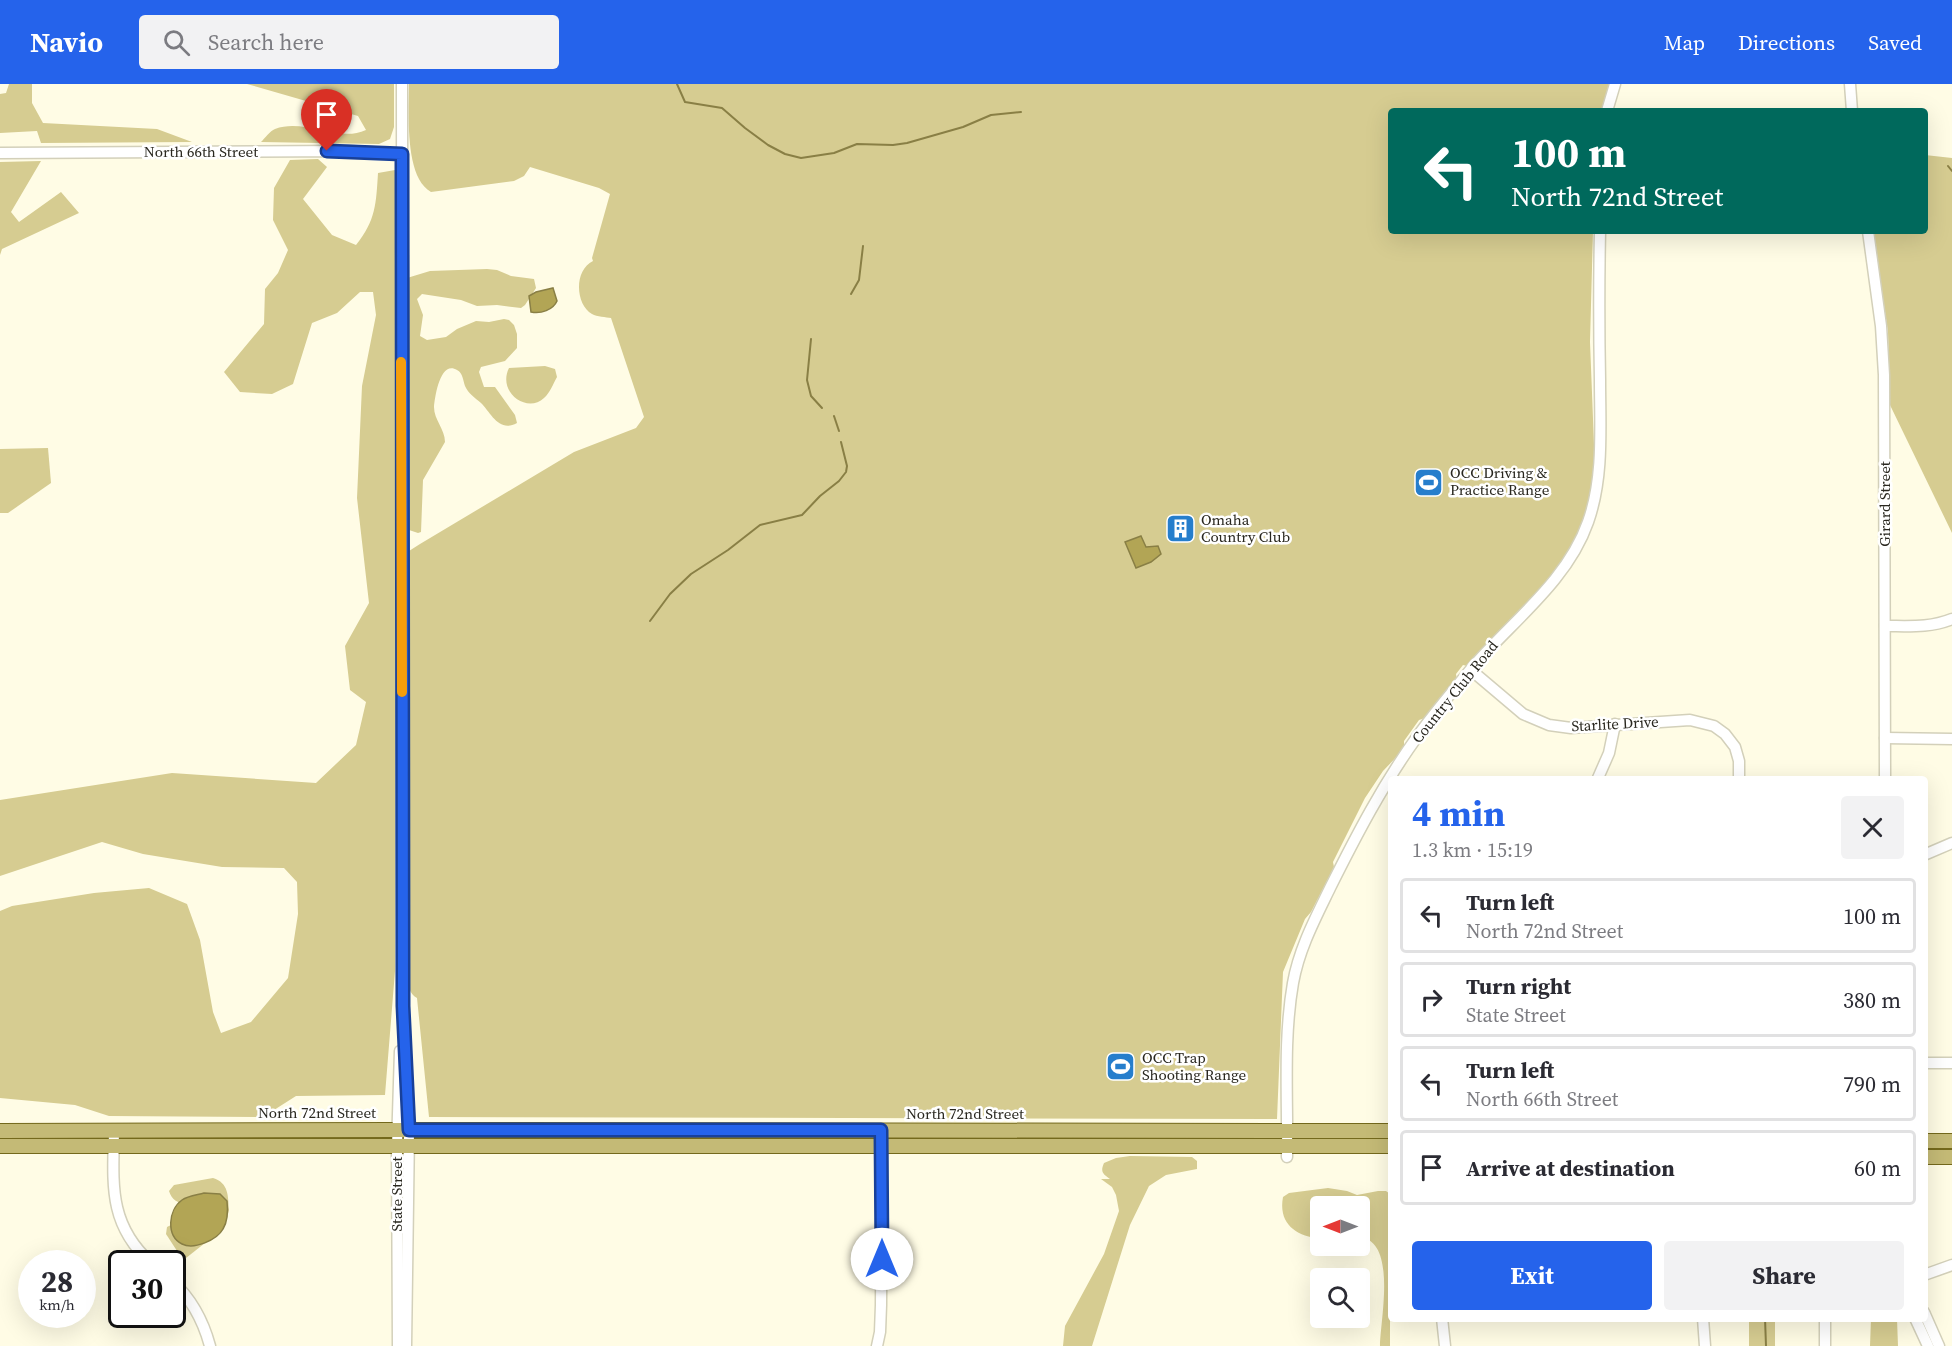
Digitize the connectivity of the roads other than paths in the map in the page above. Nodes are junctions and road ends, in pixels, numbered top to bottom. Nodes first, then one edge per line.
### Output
1 (402, 84) edge
2 (1615, 84) edge
3 (1850, 84) edge
4 (1608, 108) edge
5 (1852, 108) edge
6 (0, 153) edge
7 (402, 154) junction
8 (1600, 234) edge
9 (1868, 234) edge
10 (1952, 619) edge
11 (1885, 626) junction
12 (1471, 670) junction
13 (1615, 724) junction
14 (1885, 738) junction
15 (1952, 738) edge
16 (1390, 776) edge
17 (1600, 776) edge
18 (1739, 776) edge
19 (1885, 776) edge
20 (1388, 780) edge
21 (1952, 843) edge
22 (1928, 853) edge
23 (1928, 1063) edge
24 (1952, 1063) edge
25 (403, 1130) junction
26 (881, 1130) junction
27 (0, 1131) edge
28 (114, 1131) junction
29 (1288, 1131) junction
30 (1388, 1131) edge
31 (1928, 1141) edge
32 (1952, 1142) edge
33 (882, 1145) junction
34 (0, 1146) edge
35 (114, 1146) junction
36 (403, 1146) junction
37 (1388, 1146) edge
38 (1288, 1152) junction
39 (1928, 1157) edge
40 (1952, 1157) edge
41 (140, 1250) edge
42 (1952, 1265) edge
43 (1928, 1274) edge
44 (186, 1295) edge
45 (1928, 1320) edge
46 (1442, 1322) edge
47 (1703, 1322) edge
48 (1825, 1322) edge
49 (1917, 1322) edge
50 (210, 1346) edge
51 (398, 1346) edge
52 (406, 1346) edge
53 (877, 1346) edge
54 (1445, 1346) edge
55 (1705, 1346) edge
56 (1825, 1346) edge
57 (1928, 1346) edge
58 (1939, 1346) edge

1 - 7 street, State Street
2 - 4 street
3 - 5 street
6 - 7 street, North 66th Street
7 - 25 street, State Street
8 - 12 street, Country Club Road
9 - 11 street, Girard Street
10 - 11 street
11 - 14 street, Girard Street
12 - 13 street, Starlite Drive
12 - 16 street, Country Club Road
13 - 17 street
13 - 18 street, Starlite Drive
14 - 15 street
14 - 19 street, Girard Street
20 - 29 street, Country Club Road
21 - 22 street
23 - 24 street
25 - 26 main road, North 72nd Street
25 - 28 main road, North 72nd Street
25 - 36 street, State Street
26 - 29 main road, North 72nd Street
26 - 33 street
27 - 28 main road, North 72nd Street
28 - 35 street
29 - 30 main road, North 72nd Street
29 - 38 street, Country Club Road
31 - 32 main road
33 - 36 main road, North 72nd Street
33 - 38 main road, North 72nd Street
33 - 53 street
34 - 35 main road, North 72nd Street
35 - 36 main road, North 72nd Street
35 - 41 street
36 - 51 street, State Street
36 - 52 street, State Street
37 - 38 main road, North 72nd Street
39 - 40 main road
42 - 43 street
44 - 50 street
45 - 58 street
46 - 54 street
47 - 55 street
48 - 56 street
49 - 57 street

